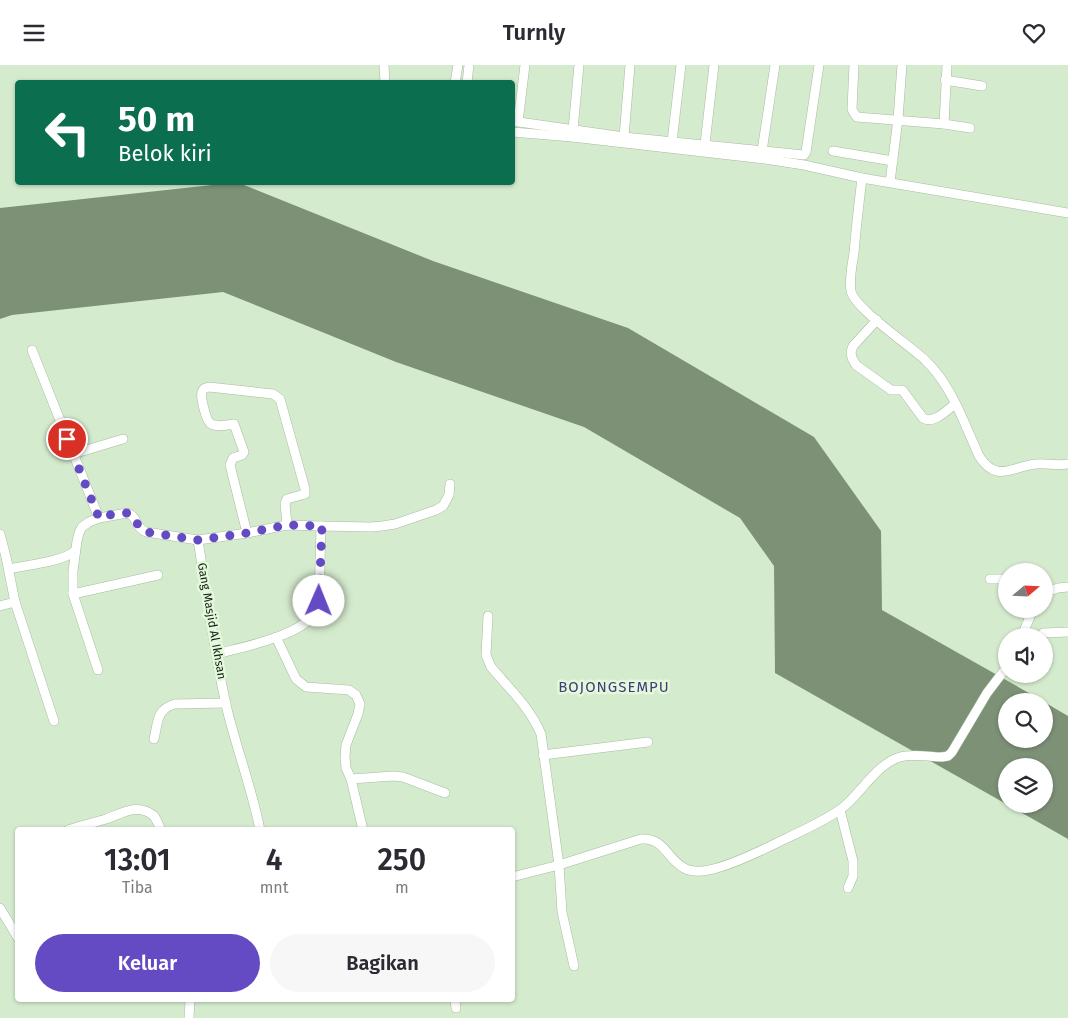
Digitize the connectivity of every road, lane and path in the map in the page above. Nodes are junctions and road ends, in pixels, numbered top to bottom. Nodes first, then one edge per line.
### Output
1 (384, 65) edge
2 (458, 65) edge
3 (469, 65) edge
4 (525, 65) edge
5 (579, 65) edge
6 (630, 65) edge
7 (681, 65) edge
8 (714, 65) edge
9 (775, 65) edge
10 (819, 65) edge
11 (854, 65) edge
12 (902, 65) edge
13 (947, 65) edge
14 (385, 80) edge
15 (456, 80) edge
16 (466, 80) edge
17 (946, 80) junction
18 (982, 86) dead end
19 (898, 119) junction
20 (515, 121) edge
21 (944, 123) junction
22 (970, 128) dead end
23 (573, 130) junction
24 (515, 132) edge
25 (624, 137) junction
26 (672, 142) junction
27 (705, 144) junction
28 (762, 151) junction
29 (833, 151) dead end
30 (893, 161) junction
31 (862, 178) junction
32 (890, 182) junction
33 (1068, 213) edge
34 (877, 320) junction
35 (32, 350) dead end
36 (956, 404) junction
37 (123, 439) dead end
38 (73, 454) junction
39 (1068, 464) edge
40 (450, 484) dead end
41 (99, 518) junction
42 (287, 525) junction
43 (322, 526) junction
44 (247, 533) junction
45 (0, 534) edge
46 (198, 540) junction
47 (75, 551) junction
48 (9, 569) junction
49 (158, 575) dead end
50 (990, 579) dead end
51 (998, 579) edge
52 (1068, 587) edge
53 (1053, 589) edge
54 (73, 594) junction
55 (15, 602) junction
56 (0, 606) edge
57 (488, 615) dead end
58 (1068, 632) edge
59 (1053, 633) edge
60 (276, 637) junction
61 (216, 654) junction
62 (98, 670) dead end
63 (998, 679) edge
64 (226, 703) junction
65 (54, 721) dead end
66 (154, 739) dead end
67 (648, 742) dead end
68 (543, 755) junction
69 (351, 779) junction
70 (445, 793) dead end
71 (840, 810) junction
72 (78, 827) edge
73 (160, 827) edge
74 (259, 827) edge
75 (362, 827) edge
76 (559, 865) junction
77 (515, 876) edge
78 (848, 888) dead end
79 (0, 908) edge
80 (15, 933) edge
81 (574, 966) dead end
82 (190, 1002) edge
83 (189, 1018) edge

1 - 14 street
2 - 15 street
3 - 16 street
4 - 20 street
5 - 23 street
6 - 25 street
7 - 26 street
8 - 27 street
9 - 28 street
10 - 28 street
11 - 19 street
12 - 19 street
13 - 17 street
17 - 18 street
17 - 21 street
19 - 21 street
19 - 30 street
20 - 23 street
21 - 22 street
23 - 25 street
24 - 31 street
25 - 26 street
26 - 27 street
27 - 28 street
29 - 30 street
30 - 32 street
31 - 32 street
31 - 34 street
32 - 33 street
34 - 36 street
34 - 36 street
35 - 38 street
36 - 39 street
37 - 38 street
38 - 41 street
40 - 43 street
41 - 46 street
41 - 47 street
42 - 43 street
42 - 44 street
42 - 44 street
43 - 60 street
44 - 46 street
45 - 48 street
46 - 61 street, Gang Masjid Al Ikhsan
47 - 48 street
47 - 54 street
48 - 55 street
49 - 54 street
50 - 51 street
52 - 53 street
54 - 62 street
55 - 56 street
55 - 65 street
57 - 68 street
58 - 59 street
60 - 61 street
60 - 69 street
61 - 64 street, Gang Masjid Al Ikhsan
63 - 71 street
64 - 66 street
64 - 74 street, Gang Masjid Al Ikhsan
67 - 68 street
68 - 76 street
69 - 70 street
69 - 75 street
71 - 76 street
71 - 78 street
72 - 73 street
76 - 77 street
76 - 81 street
79 - 80 street
82 - 83 street

